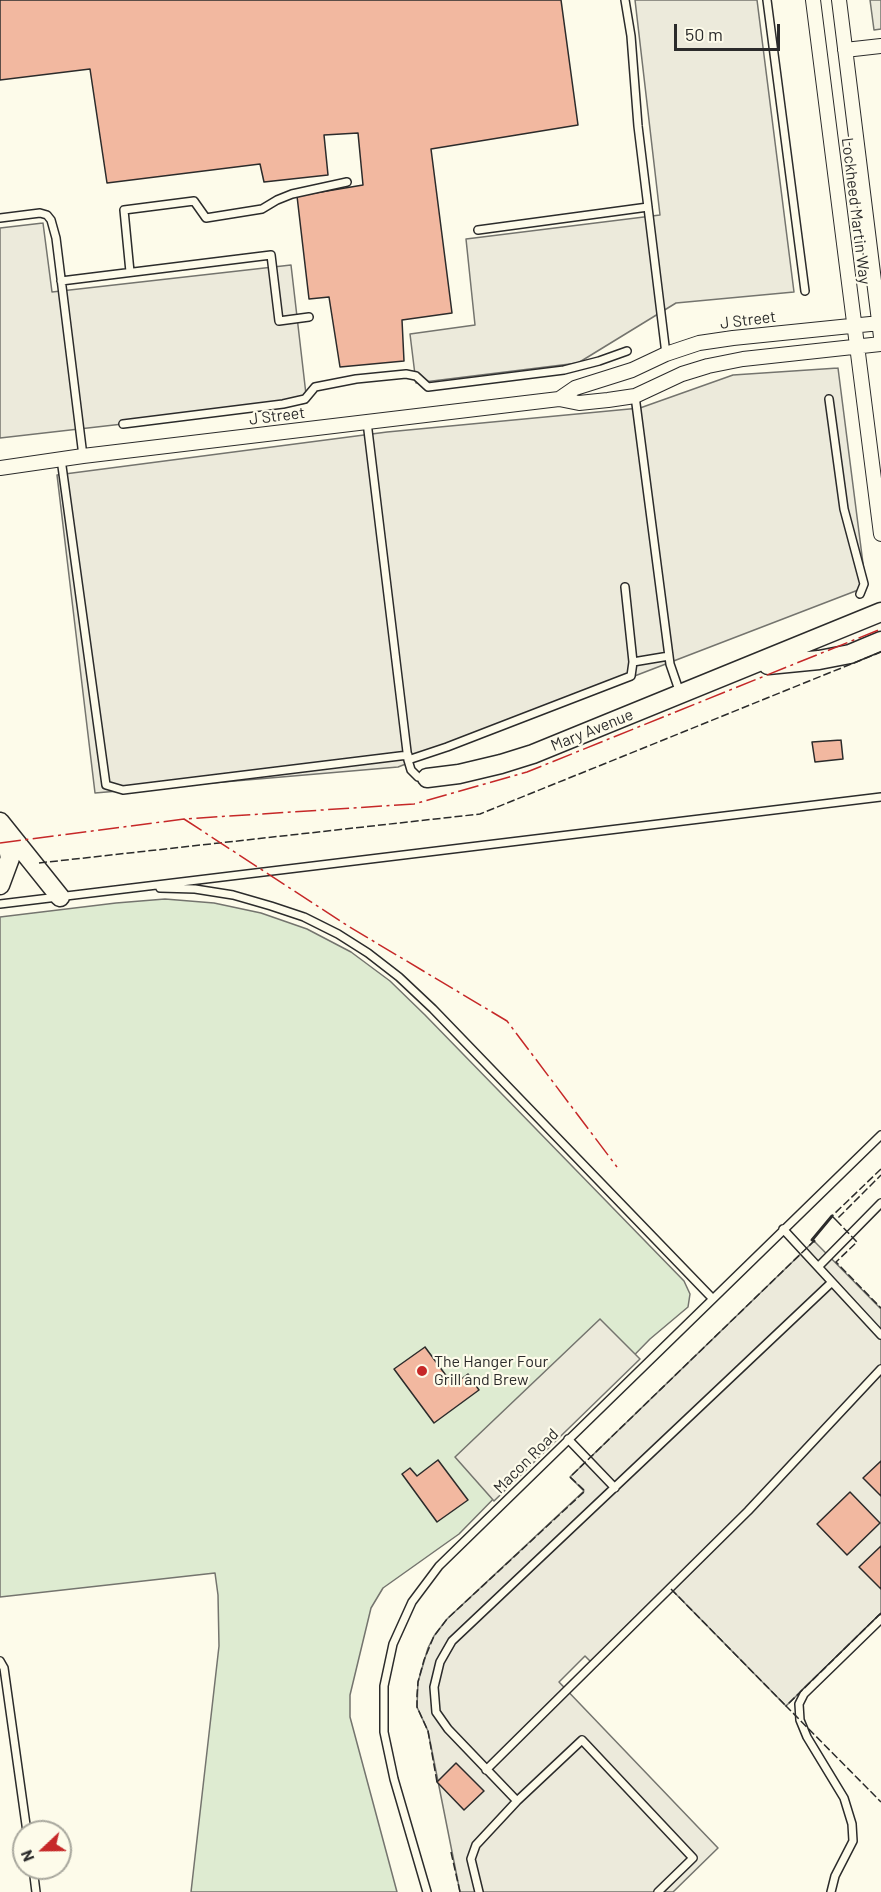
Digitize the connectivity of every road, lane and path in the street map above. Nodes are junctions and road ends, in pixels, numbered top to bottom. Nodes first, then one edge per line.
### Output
1 (625, 0) edge
2 (767, 0) edge
3 (813, 0) edge
4 (838, 0) edge
5 (881, 46) edge
6 (845, 50) junction
7 (347, 183) dead end
8 (648, 207) junction
9 (0, 218) edge
10 (478, 230) dead end
11 (130, 272) junction
12 (61, 281) junction
13 (805, 291) dead end
14 (309, 317) dead end
15 (854, 325) junction
16 (880, 330) edge
17 (881, 344) edge
18 (856, 347) junction
19 (627, 351) dead end
20 (666, 354) junction
21 (635, 396) junction
22 (559, 399) junction
23 (829, 399) dead end
24 (367, 422) junction
25 (123, 424) dead end
26 (83, 456) junction
27 (61, 459) junction
28 (0, 468) edge
29 (881, 534) edge
30 (625, 587) dead end
31 (860, 594) dead end
32 (881, 612) edge
33 (881, 641) edge
34 (669, 656) junction
35 (633, 662) junction
36 (752, 666) junction
37 (680, 694) junction
38 (408, 758) junction
39 (427, 778) joint
40 (881, 797) edge
41 (1, 826) edge
42 (0, 885) edge
43 (133, 888) junction
44 (60, 897) junction
45 (0, 904) edge
46 (881, 1135) edge
47 (881, 1203) edge
48 (783, 1229) junction
49 (819, 1266) junction
50 (832, 1282) junction
51 (712, 1298) junction
52 (881, 1335) edge
53 (881, 1369) edge
54 (568, 1439) junction
55 (615, 1488) junction
56 (881, 1619) edge
57 (0, 1661) edge
58 (486, 1770) junction
59 (517, 1801) junction
60 (25, 1820) edge
61 (426, 1892) edge
62 (478, 1892) edge
63 (658, 1892) edge
64 (831, 1892) edge

1 - 8 lane
2 - 13 lane
3 - 15 street, Lockheed Martin Way
4 - 6 street, Lockheed Martin Way
5 - 6 street
6 - 16 street, Lockheed Martin Way
7 - 11 lane
8 - 10 lane
8 - 20 lane
9 - 12 lane
11 - 12 lane
11 - 14 lane
12 - 26 lane
15 - 16 street, J Street
15 - 18 street, Lockheed Martin Way
15 - 20 street, J Street
17 - 18 street, J Street
18 - 21 street, J Street
18 - 29 street, Lockheed Martin Way
19 - 25 lane
20 - 22 street, J Street
21 - 22 street, J Street
21 - 34 lane
22 - 24 street, J Street
23 - 31 lane
24 - 26 street, J Street
24 - 38 lane
26 - 27 street, J Street
27 - 28 street, J Street
27 - 38 lane
30 - 35 lane
32 - 36 street, Mary Avenue
33 - 36 street, Mary Avenue
34 - 35 lane
34 - 37 lane
35 - 38 lane
36 - 37 street, Mary Avenue
37 - 39 street, Mary Avenue
38 - 39 lane
40 - 43 lane
41 - 42 street
41 - 44 street
43 - 44 lane
43 - 51 lane
44 - 45 lane
46 - 48 lane, Macon Road
47 - 49 lane
48 - 49 lane
48 - 51 lane, Macon Road
49 - 50 lane
50 - 52 lane
50 - 55 lane
51 - 54 lane, Macon Road
53 - 58 lane
54 - 55 lane
54 - 61 lane, Macon Road
55 - 58 lane
56 - 64 lane
57 - 60 lane
58 - 59 lane
59 - 62 lane
59 - 63 lane

